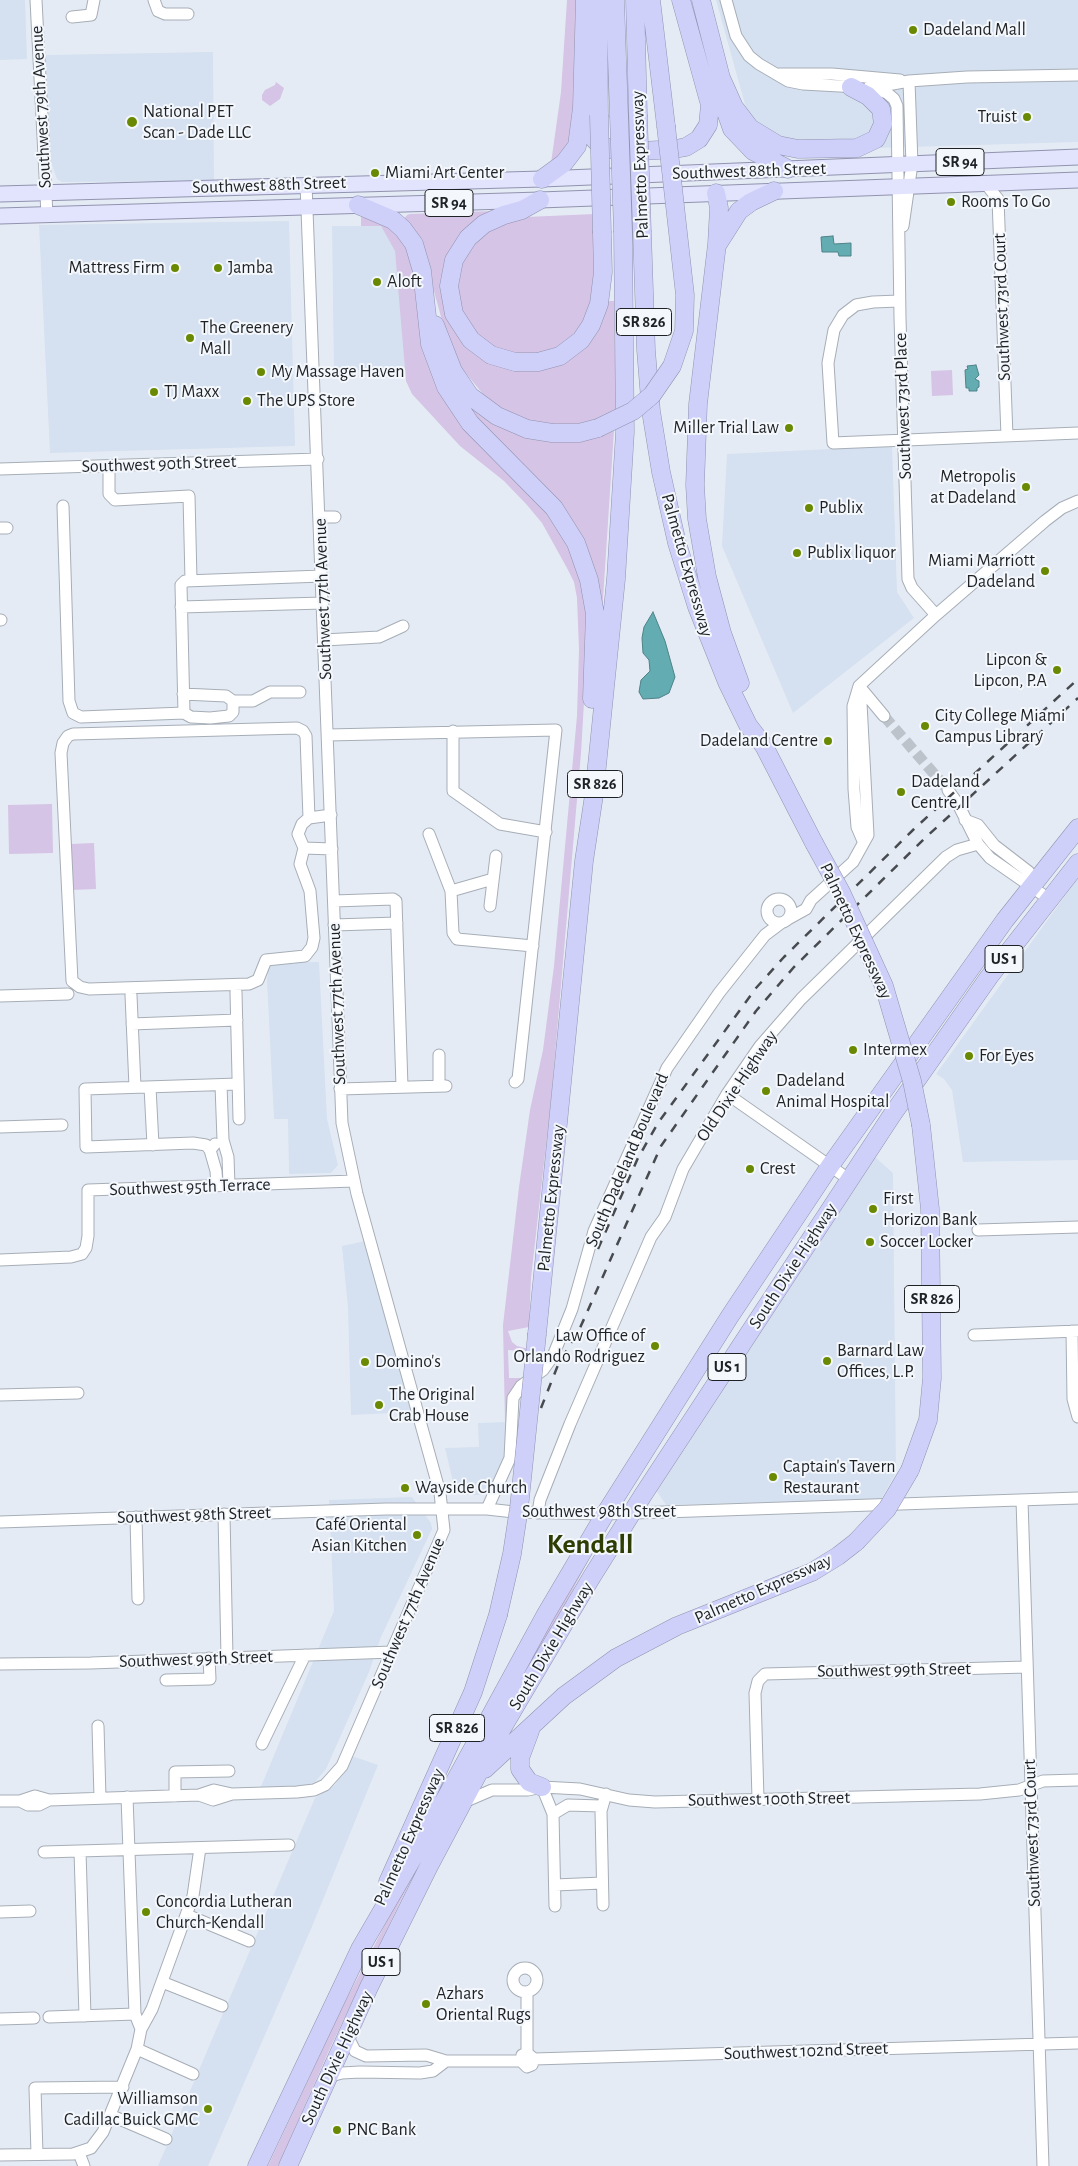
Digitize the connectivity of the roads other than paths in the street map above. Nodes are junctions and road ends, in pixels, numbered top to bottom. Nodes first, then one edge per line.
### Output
1 (36, 0) edge
2 (94, 0) edge
3 (154, 0) edge
4 (585, 0) edge
5 (598, 0) edge
6 (616, 0) edge
7 (635, 0) edge
8 (651, 0) edge
9 (681, 0) edge
10 (701, 0) edge
11 (726, 0) edge
12 (188, 14) dead end
13 (72, 17) dead end
14 (778, 74) junction
15 (1078, 74) edge
16 (720, 78) junction
17 (909, 81) junction
18 (860, 87) junction
19 (582, 108) junction
20 (1078, 158) edge
21 (906, 164) junction
22 (788, 169) junction
23 (700, 172) junction
24 (542, 179) junction
25 (1078, 180) edge
26 (985, 183) junction
27 (306, 184) junction
28 (904, 186) junction
29 (774, 191) junction
30 (45, 192) junction
31 (716, 193) junction
32 (0, 194) edge
33 (540, 200) junction
34 (358, 205) junction
35 (308, 206) junction
36 (47, 215) junction
37 (0, 216) edge
38 (718, 244) junction
39 (427, 301) junction
40 (900, 301) junction
41 (1078, 433) edge
42 (1007, 436) junction
43 (904, 440) junction
44 (318, 459) junction
45 (109, 466) junction
46 (0, 470) edge
47 (1077, 499) edge
48 (62, 506) dead end
49 (320, 517) junction
50 (335, 517) dead end
51 (322, 576) junction
52 (191, 580) junction
53 (323, 603) junction
54 (182, 607) junction
55 (936, 615) junction
56 (403, 626) dead end
57 (324, 640) junction
58 (859, 686) junction
59 (300, 692) dead end
60 (183, 694) junction
61 (233, 702) junction
62 (184, 713) junction
63 (884, 716) tunnel mouth
64 (452, 731) junction
65 (328, 735) junction
66 (764, 746) junction
67 (948, 790) tunnel mouth
68 (331, 815) junction
69 (309, 818) junction
70 (964, 820) junction
71 (1078, 828) edge
72 (546, 832) junction
73 (429, 834) dead end
74 (978, 844) junction
75 (304, 848) junction
76 (332, 849) junction
77 (496, 856) dead end
78 (584, 861) junction
79 (1078, 864) edge
80 (493, 879) junction
81 (1032, 886) junction
82 (451, 891) junction
83 (1049, 899) junction
84 (811, 900) junction
85 (334, 901) junction
86 (787, 902) junction
87 (490, 906) dead end
88 (768, 915) junction
89 (785, 921) junction
90 (397, 923) junction
91 (334, 925) junction
92 (765, 935) junction
93 (533, 946) junction
94 (236, 992) dead end
95 (68, 994) dead end
96 (131, 995) dead end
97 (0, 996) edge
98 (938, 1012) junction
99 (237, 1020) junction
100 (132, 1024) junction
101 (438, 1055) dead end
102 (934, 1055) junction
103 (515, 1082) dead end
104 (238, 1084) junction
105 (221, 1085) junction
106 (135, 1087) junction
107 (150, 1087) junction
108 (402, 1087) junction
109 (340, 1089) junction
110 (727, 1094) junction
111 (240, 1119) dead end
112 (62, 1125) dead end
113 (0, 1127) edge
114 (223, 1140) junction
115 (153, 1145) junction
116 (210, 1150) junction
117 (830, 1166) junction
118 (850, 1180) junction
119 (354, 1181) junction
120 (229, 1185) junction
121 (217, 1186) junction
122 (1078, 1227) edge
123 (978, 1230) dead end
124 (0, 1260) edge
125 (730, 1316) junction
126 (751, 1331) junction
127 (1075, 1331) edge
128 (974, 1334) dead end
129 (78, 1393) dead end
130 (0, 1395) edge
131 (1078, 1417) edge
132 (1078, 1498) edge
133 (1022, 1500) junction
134 (487, 1509) junction
135 (443, 1510) junction
136 (538, 1513) junction
137 (631, 1513) junction
138 (224, 1514) junction
139 (605, 1514) junction
140 (136, 1517) junction
141 (0, 1522) edge
142 (138, 1599) dead end
143 (392, 1652) junction
144 (305, 1655) junction
145 (227, 1657) junction
146 (209, 1658) junction
147 (0, 1664) edge
148 (1027, 1667) junction
149 (166, 1680) dead end
150 (532, 1724) junction
151 (98, 1726) dead end
152 (262, 1744) dead end
153 (229, 1771) dead end
154 (478, 1775) junction
155 (1078, 1780) edge
156 (1030, 1786) junction
157 (550, 1787) junction
158 (606, 1794) junction
159 (175, 1796) junction
160 (127, 1797) junction
161 (100, 1798) junction
162 (758, 1799) junction
163 (0, 1802) edge
164 (462, 1802) junction
165 (601, 1806) junction
166 (553, 1814) junction
167 (289, 1844) dead end
168 (200, 1848) junction
169 (128, 1850) junction
170 (80, 1851) junction
171 (44, 1852) dead end
172 (602, 1883) junction
173 (555, 1885) junction
174 (603, 1905) dead end
175 (555, 1906) dead end
176 (0, 1912) edge
177 (30, 1912) dead end
178 (187, 1915) junction
179 (249, 1940) dead end
180 (360, 1949) junction
181 (162, 1982) junction
182 (526, 1992) dead end
183 (222, 2006) dead end
184 (135, 2014) junction
185 (85, 2016) junction
186 (50, 2017) dead end
187 (0, 2018) edge
188 (34, 2018) dead end
189 (141, 2028) junction
190 (347, 2035) junction
191 (1078, 2043) edge
192 (1039, 2044) junction
193 (138, 2049) junction
194 (426, 2055) junction
195 (527, 2058) junction
196 (446, 2061) junction
197 (425, 2072) junction
198 (192, 2074) dead end
199 (328, 2076) junction
200 (123, 2087) junction
201 (110, 2115) junction
202 (166, 2139) dead end
203 (79, 2153) junction
204 (0, 2155) edge
205 (41, 2158) edge
206 (84, 2166) edge
207 (257, 2166) edge
208 (288, 2166) edge
209 (1043, 2166) edge

1 - 30 street, Southwest 79th Avenue
2 - 13 street
3 - 12 street
4 - 19 highway
5 - 33 highway, bridge
6 - 78 highway, Palmetto Expressway / SR 826, bridge
7 - 66 highway, Palmetto Expressway / SR 826, bridge
8 - 39 highway, bridge
9 - 19 highway
10 - 16 highway
11 - 14 street
14 - 17 street
14 - 18 street
15 - 17 street
16 - 18 highway
16 - 22 highway
17 - 18 street
17 - 21 street
18 - 21 street
19 - 24 highway
20 - 21 main road, Southwest 88th Street / SR 94
21 - 22 main road, Southwest 88th Street / SR 94
21 - 28 street
22 - 23 main road, Southwest 88th Street / SR 94
23 - 24 main road, Southwest 88th Street / SR 94
23 - 31 main road
24 - 27 main road, Southwest 88th Street / SR 94
25 - 26 main road, Southwest 88th Street / SR 94
26 - 28 main road, Southwest 88th Street / SR 94
26 - 42 street, Southwest 73rd Court
27 - 30 main road, Southwest 88th Street / SR 94
27 - 35 street, Southwest 77th Avenue
28 - 29 main road, Southwest 88th Street / SR 94
28 - 40 street, Southwest 73rd Place
29 - 31 main road, Southwest 88th Street / SR 94
29 - 38 highway
30 - 32 main road, Southwest 88th Street / SR 94
30 - 36 street, Southwest 79th Avenue
31 - 33 main road, Southwest 88th Street / SR 94
31 - 38 highway
33 - 34 main road, Southwest 88th Street / SR 94
34 - 35 main road, Southwest 88th Street / SR 94
34 - 39 highway
35 - 36 main road, Southwest 88th Street / SR 94
35 - 44 street, Southwest 77th Avenue
36 - 37 main road, Southwest 88th Street / SR 94
38 - 66 highway
39 - 78 highway
40 - 43 street, Southwest 73rd Place
40 - 43 street
41 - 42 street
42 - 43 street
43 - 55 street, Southwest 73rd Place
44 - 45 street, Southwest 90th Street
44 - 49 street, Southwest 77th Avenue
45 - 46 street, Southwest 90th Street
45 - 52 street
47 - 55 street
48 - 62 street
49 - 50 street
49 - 51 street, Southwest 77th Avenue
51 - 52 street
51 - 53 street, Southwest 77th Avenue
52 - 54 street
53 - 54 street
53 - 57 street, Southwest 77th Avenue
54 - 60 street
55 - 58 street
56 - 57 street
57 - 65 street, Southwest 77th Avenue
58 - 63 street
58 - 84 street, South Dadeland Boulevard
59 - 61 street
60 - 61 street
60 - 62 street
61 - 62 street
64 - 65 street
64 - 72 street
64 - 72 street
65 - 68 street, Southwest 77th Avenue
66 - 150 highway, Palmetto Expressway / SR 826, bridge
67 - 70 street
68 - 69 street
68 - 76 street, Southwest 77th Avenue
69 - 75 street
69 - 75 street
70 - 74 street
70 - 81 street
71 - 81 highway, US 1
72 - 93 street
73 - 82 street
74 - 81 street
74 - 110 street, Old Dixie Highway
75 - 76 street
76 - 85 street, Southwest 77th Avenue
77 - 80 street
78 - 180 highway, Palmetto Expressway / SR 826, bridge
79 - 83 highway, South Dixie Highway / US 1
80 - 82 street
80 - 87 street
81 - 83 street
81 - 98 highway, South Dixie Highway / US 1
82 - 93 street
83 - 102 highway, South Dixie Highway / US 1
84 - 86 street
84 - 89 street, South Dadeland Boulevard
85 - 90 street
85 - 91 street, Southwest 77th Avenue
86 - 88 street
86 - 89 street
88 - 89 street
88 - 92 street
89 - 92 street, South Dadeland Boulevard
90 - 91 street
90 - 108 street
91 - 109 street, Southwest 77th Avenue
92 - 134 street, South Dadeland Boulevard
93 - 103 street
94 - 99 street
95 - 97 street
96 - 100 street
98 - 102 highway
98 - 117 highway, South Dixie Highway / US 1
99 - 100 street
99 - 104 street
100 - 106 street
101 - 108 street
102 - 118 highway, South Dixie Highway / US 1
104 - 105 street
104 - 111 street
105 - 107 street
105 - 114 street
106 - 107 street
106 - 115 street
107 - 115 street
108 - 109 street
109 - 119 street, Southwest 77th Avenue
110 - 117 street
110 - 136 street, Old Dixie Highway
112 - 113 street
114 - 116 street
114 - 120 street
115 - 116 street
116 - 121 street
117 - 118 street
117 - 125 highway, South Dixie Highway / US 1
118 - 126 highway, South Dixie Highway / US 1
119 - 120 street, Southwest 95th Terrace
119 - 135 street, Southwest 77th Avenue
120 - 121 street, Southwest 95th Terrace
121 - 124 street, Southwest 95th Terrace
122 - 123 street
125 - 126 highway
125 - 139 highway, South Dixie Highway / US 1
126 - 137 highway, South Dixie Highway / US 1
127 - 128 street
127 - 131 street
129 - 130 street
132 - 133 street, Southwest 98th Street
133 - 137 street, Southwest 98th Street
133 - 148 street, Southwest 73rd Court
134 - 135 street, Southwest 98th Street
134 - 136 street, Southwest 98th Street
135 - 138 street, Southwest 98th Street
135 - 143 street, Southwest 77th Avenue
136 - 139 street, Southwest 98th Street
137 - 139 street, Southwest 98th Street
137 - 154 highway, South Dixie Highway / US 1
138 - 140 street, Southwest 98th Street
138 - 145 street
139 - 180 highway, South Dixie Highway / US 1
140 - 141 street, Southwest 98th Street
140 - 142 street
143 - 144 street, Southwest 99th Street
143 - 159 street, Southwest 77th Avenue
144 - 145 street, Southwest 99th Street
144 - 152 street
145 - 146 street, Southwest 99th Street
146 - 147 street, Southwest 99th Street
146 - 149 street
148 - 156 street, Southwest 73rd Court
148 - 162 street, Southwest 99th Street
150 - 154 highway, Palmetto Expressway / SR 826
150 - 157 highway
151 - 161 street
153 - 159 street
154 - 164 highway, South Dixie Highway / US 1
155 - 156 street, Southwest 100th Street
156 - 162 street, Southwest 100th Street
156 - 192 street, Southwest 73rd Court
157 - 158 street, Southwest 100th Street
157 - 164 street, Southwest 100th Street
157 - 166 street
157 - 166 street
158 - 162 street, Southwest 100th Street
158 - 165 street
159 - 160 street
160 - 161 street
160 - 169 street
161 - 163 street
164 - 190 highway, South Dixie Highway / US 1
165 - 166 street
165 - 172 street
166 - 173 street
167 - 168 street
168 - 169 street
168 - 178 street
169 - 170 street
169 - 184 street
170 - 171 street
170 - 185 street
172 - 173 street
172 - 174 street
173 - 175 street
176 - 177 street
178 - 179 street
178 - 181 street
180 - 207 highway, South Dixie Highway / US 1
181 - 183 street
181 - 189 street
182 - 195 street
184 - 185 street
184 - 189 street
185 - 186 street
187 - 188 street
189 - 193 street
190 - 194 street, Southwest 102nd Street
190 - 199 highway, South Dixie Highway / US 1
191 - 192 street, Southwest 102nd Street
192 - 195 street, Southwest 102nd Street
192 - 209 street, Southwest 73rd Court
193 - 198 street
193 - 200 street
194 - 196 street, Southwest 102nd Street
194 - 197 street
195 - 196 street, Southwest 102nd Street
196 - 197 street, Southwest 102nd Street
197 - 199 street, Southwest 102nd Street
199 - 208 highway, South Dixie Highway / US 1
200 - 201 street
200 - 205 street
201 - 202 street
201 - 203 street
203 - 205 street
203 - 206 street
204 - 205 street

